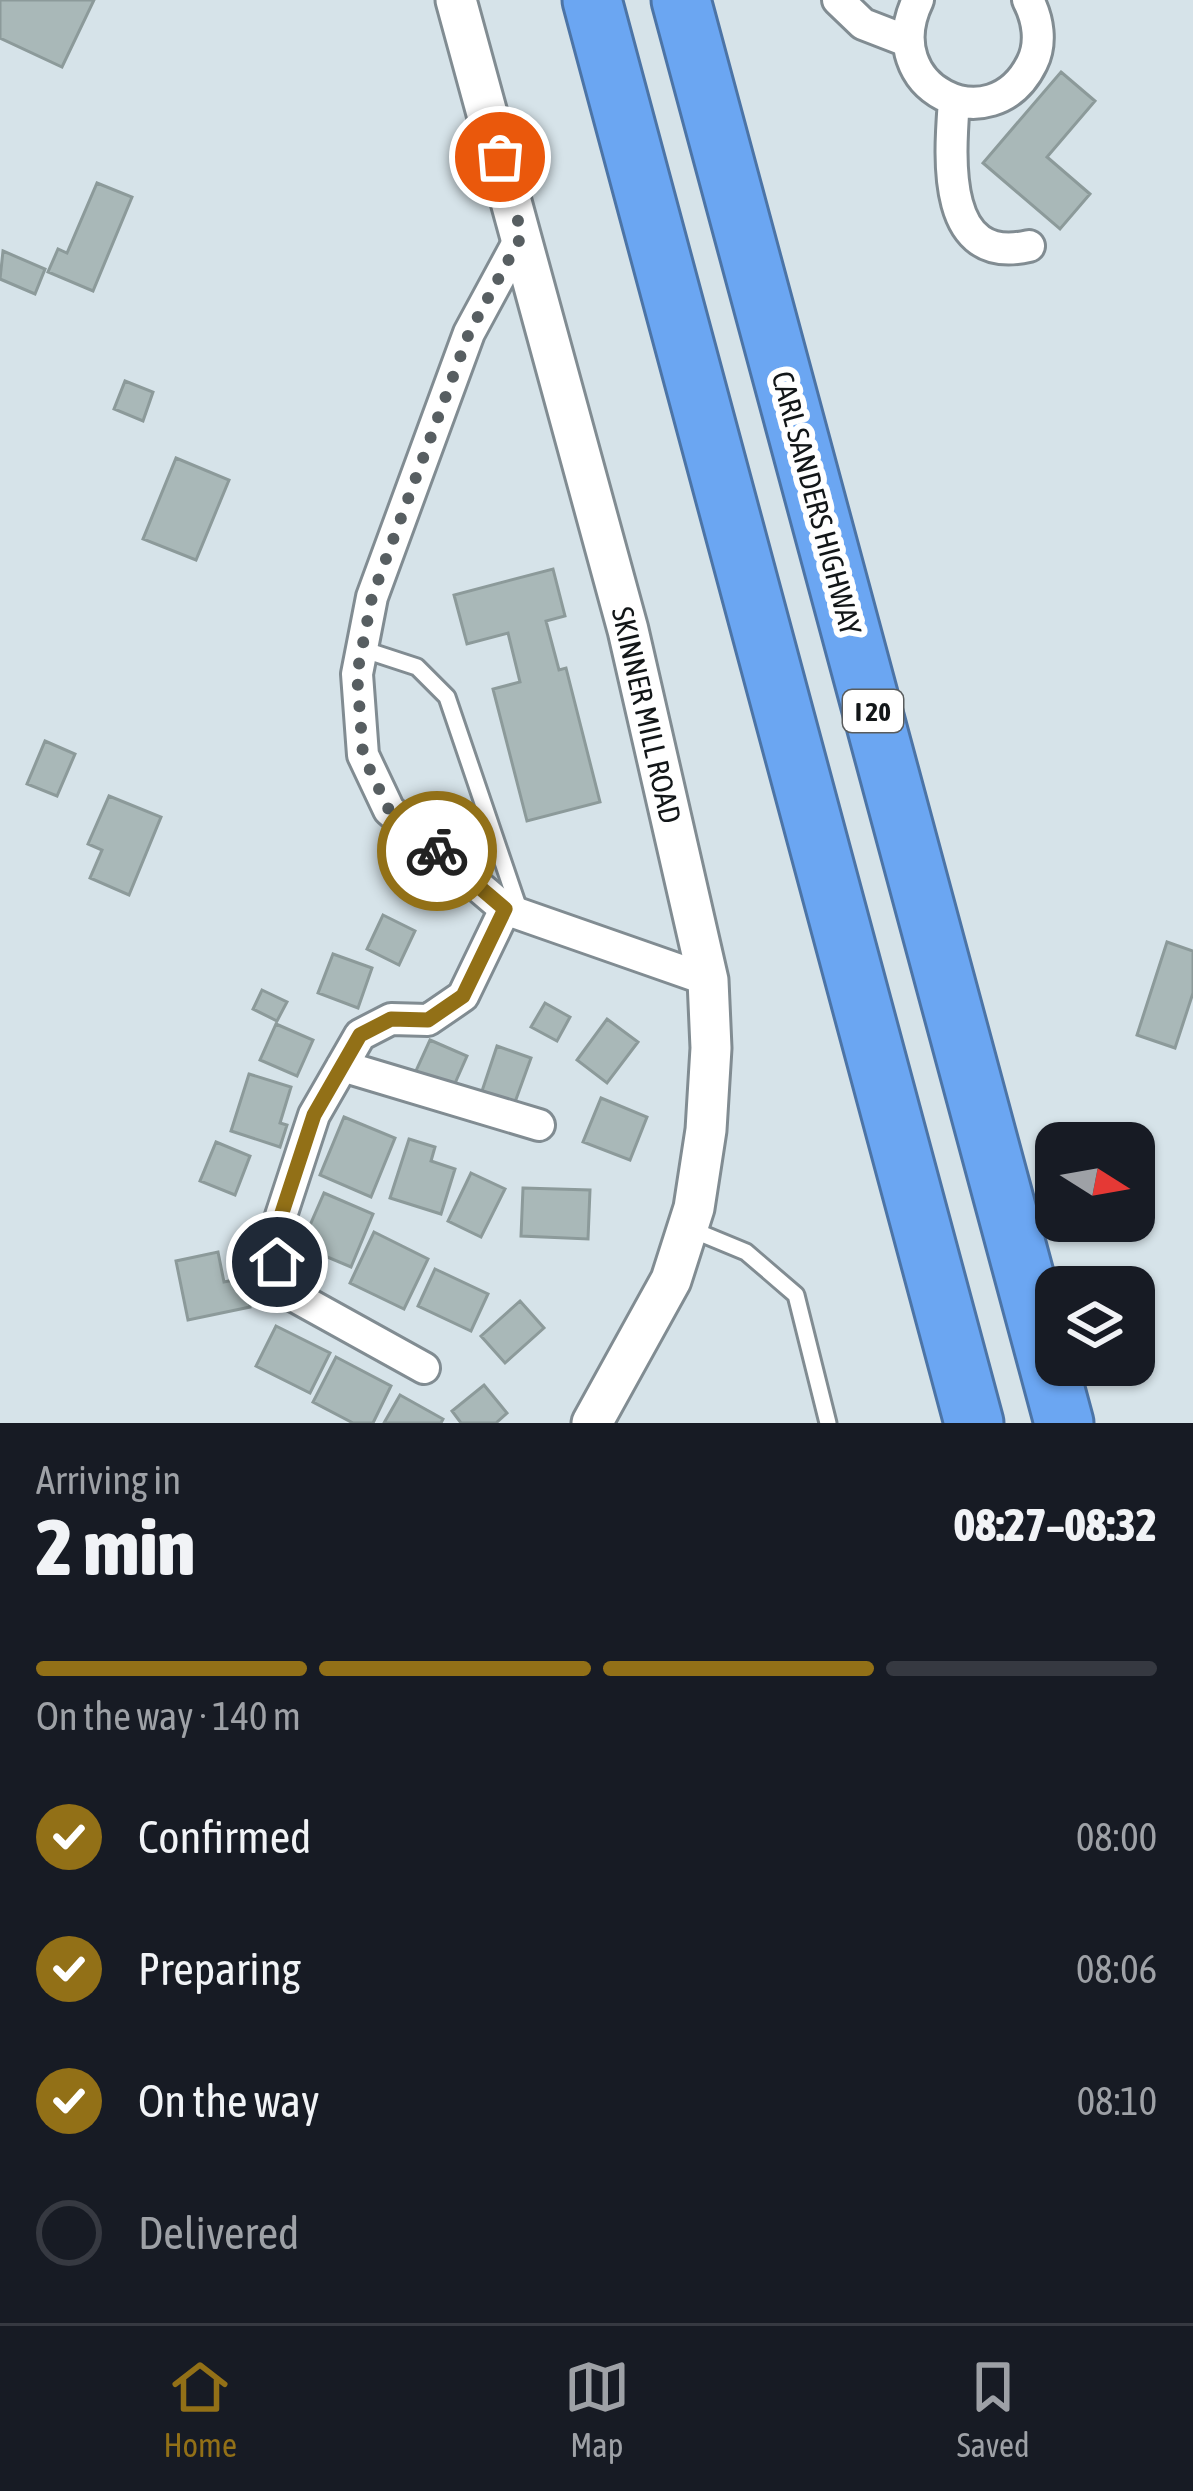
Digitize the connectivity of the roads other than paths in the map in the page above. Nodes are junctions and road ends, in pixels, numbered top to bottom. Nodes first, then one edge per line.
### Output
1 (456, 0) edge
2 (592, 0) edge
3 (681, 0) edge
4 (838, 0) edge
5 (918, 0) edge
6 (1028, 0) edge
7 (907, 41) junction
8 (954, 100) junction
9 (522, 235) junction
10 (1029, 246) dead end
11 (362, 649) junction
12 (513, 912) junction
13 (708, 980) junction
14 (342, 1066) junction
15 (539, 1125) dead end
16 (688, 1228) junction
17 (424, 1368) dead end
18 (592, 1423) edge
19 (828, 1423) edge
20 (974, 1423) edge
21 (1064, 1423) edge

1 - 9 street, SKINNER MILL ROAD
2 - 20 highway
3 - 21 highway, CARL SANDERS HIGHWAY / I 20
4 - 7 street
5 - 7 street
6 - 8 street
7 - 8 street
8 - 10 street
9 - 11 street
9 - 13 street, SKINNER MILL ROAD
11 - 12 lane
11 - 12 street
12 - 13 street
12 - 14 street
13 - 16 street, SKINNER MILL ROAD
14 - 15 street
14 - 17 street
16 - 18 street, SKINNER MILL ROAD
16 - 19 lane

